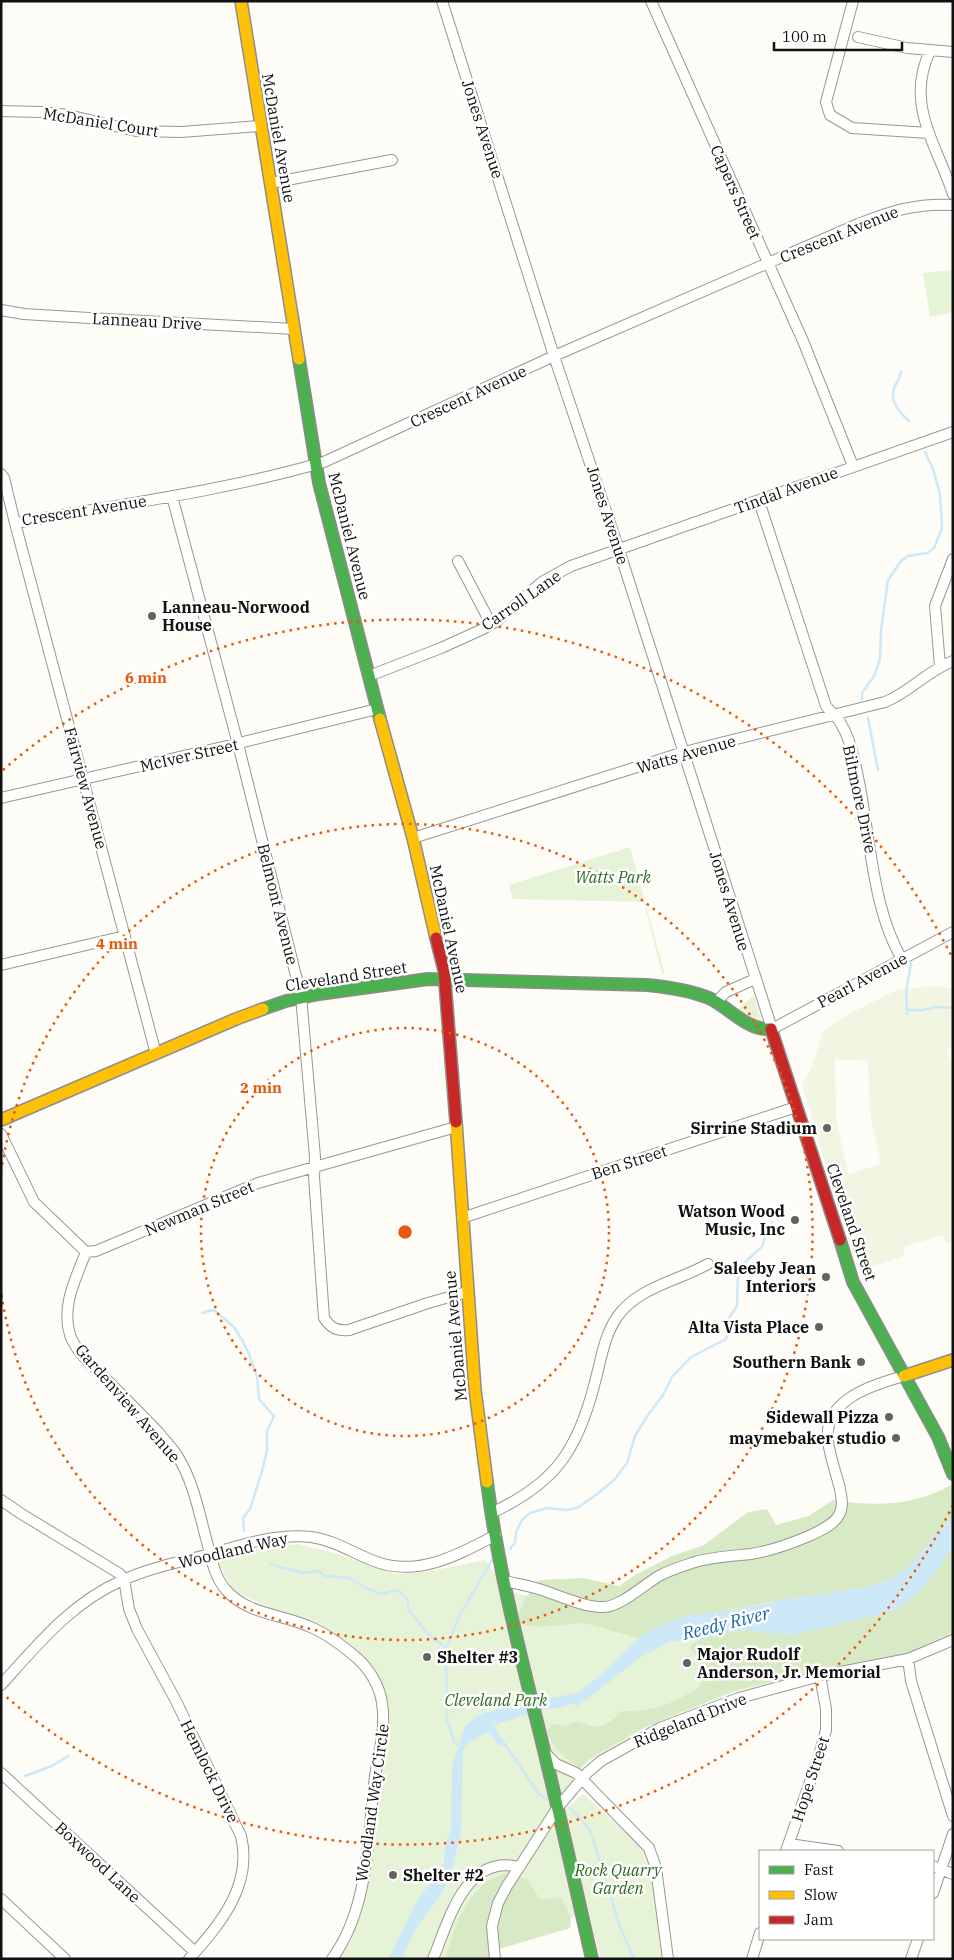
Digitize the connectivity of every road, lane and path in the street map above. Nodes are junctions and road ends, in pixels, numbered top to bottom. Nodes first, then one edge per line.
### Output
1 (241, 1) edge
2 (442, 1) edge
3 (651, 1) edge
4 (853, 1) edge
5 (858, 37) dead end
6 (930, 51) junction
7 (953, 52) edge
8 (1, 111) edge
9 (260, 126) junction
10 (929, 132) junction
11 (392, 160) dead end
12 (270, 183) junction
13 (953, 194) edge
14 (953, 205) edge
15 (769, 264) junction
16 (1, 310) edge
17 (294, 329) junction
18 (554, 356) junction
19 (953, 432) edge
20 (315, 465) junction
21 (853, 466) junction
22 (1, 474) edge
23 (172, 496) junction
24 (759, 501) junction
25 (15, 523) junction
26 (620, 550) junction
27 (953, 559) edge
28 (458, 561) dead end
29 (491, 624) junction
30 (953, 661) edge
31 (940, 666) junction
32 (369, 676) junction
33 (377, 709) junction
34 (834, 715) junction
35 (238, 744) junction
36 (684, 752) junction
37 (84, 780) junction
38 (1, 798) edge
39 (413, 838) junction
40 (953, 932) edge
41 (125, 936) junction
42 (902, 959) junction
43 (1, 965) edge
44 (445, 979) junction
45 (755, 979) junction
46 (301, 996) junction
47 (716, 1002) junction
48 (772, 1029) junction
49 (156, 1054) junction
50 (796, 1107) junction
51 (1, 1120) edge
52 (456, 1127) junction
53 (1, 1134) edge
54 (314, 1168) junction
55 (462, 1218) junction
56 (86, 1252) junction
57 (708, 1264) dead end
58 (467, 1292) junction
59 (953, 1360) edge
60 (904, 1376) junction
61 (953, 1474) edge
62 (1, 1500) edge
63 (491, 1513) junction
64 (496, 1536) junction
65 (210, 1554) junction
66 (124, 1579) junction
67 (505, 1581) junction
68 (953, 1640) edge
69 (908, 1659) junction
70 (820, 1676) junction
71 (1, 1685) edge
72 (543, 1750) junction
73 (1, 1773) edge
74 (582, 1779) junction
75 (558, 1807) junction
76 (953, 1816) edge
77 (953, 1834) edge
78 (788, 1847) edge
79 (826, 1850) edge
80 (519, 1867) junction
81 (937, 1867) edge
82 (953, 1874) edge
83 (934, 1886) edge
84 (1, 1900) edge
85 (759, 1936) edge
86 (918, 1940) edge
87 (192, 1955) edge
88 (65, 1959) edge
89 (332, 1959) edge
90 (433, 1959) edge
91 (495, 1959) edge
92 (592, 1959) edge
93 (668, 1959) edge
94 (752, 1959) edge
95 (911, 1959) edge

1 - 9 street, McDaniel Avenue
2 - 18 street, Jones Avenue
3 - 15 street, Capers Street
4 - 10 street
5 - 6 street
6 - 7 street
6 - 10 street
8 - 9 street, McDaniel Court
9 - 12 street, McDaniel Avenue
10 - 13 street
11 - 12 street
12 - 17 street, McDaniel Avenue
14 - 15 street, Crescent Avenue
15 - 18 street, Crescent Avenue
15 - 21 street, Capers Street
16 - 17 street, Lanneau Drive
17 - 20 street, McDaniel Avenue
18 - 20 street, Crescent Avenue
18 - 26 street, Jones Avenue
19 - 21 street, Tindal Avenue
20 - 23 street, Crescent Avenue
20 - 32 street, McDaniel Avenue
21 - 24 street, Tindal Avenue
22 - 25 street, Crescent Avenue
23 - 25 street, Crescent Avenue
23 - 35 street, Belmont Avenue
24 - 26 street, Tindal Avenue
24 - 34 street, Biltmore Drive
25 - 37 street, Fairview Avenue
26 - 29 street, Carroll Lane
26 - 36 street, Jones Avenue
27 - 31 street
28 - 29 street
29 - 32 street, Carroll Lane
30 - 31 street, Watts Avenue
31 - 34 street, Watts Avenue
32 - 33 street, McDaniel Avenue
33 - 35 street, McIver Street
33 - 39 street, McDaniel Avenue
34 - 36 street, Watts Avenue
34 - 42 street, Biltmore Drive
35 - 37 street, McIver Street
35 - 46 street, Belmont Avenue
36 - 39 street, Watts Avenue
36 - 45 street, Jones Avenue
37 - 38 street, McIver Street
37 - 41 street, Fairview Avenue
39 - 44 street, McDaniel Avenue
40 - 42 street, Pearl Avenue
41 - 43 street
41 - 49 street, Fairview Avenue
42 - 48 street, Pearl Avenue
44 - 46 street, Cleveland Street
44 - 47 street, Cleveland Street
44 - 52 street, McDaniel Avenue
45 - 47 street
45 - 48 street, Jones Avenue
46 - 49 street, Cleveland Street
46 - 54 street, Belmont Avenue
47 - 48 street, Cleveland Street
48 - 50 street, Cleveland Street
49 - 51 street, Cleveland Street
50 - 55 street, Ben Street
50 - 60 street, Cleveland Street
52 - 54 street, Newman Street
52 - 55 street, McDaniel Avenue
53 - 56 street
54 - 56 street, Newman Street
54 - 58 street, Belmont Avenue
55 - 58 street, McDaniel Avenue
56 - 65 street, Gardenview Avenue
57 - 63 street
58 - 63 street, McDaniel Avenue
59 - 60 street
60 - 61 street, Cleveland Street
60 - 67 street
62 - 66 street
63 - 64 street, McDaniel Avenue
64 - 65 street, Woodland Way
64 - 67 street, McDaniel Avenue
65 - 66 street, Woodland Way
65 - 89 street, Woodland Way Circle
66 - 71 street, Woodland Way
66 - 87 street, Hemlock Drive
67 - 72 street, McDaniel Avenue
68 - 69 street, Ridgeland Drive
69 - 70 street, Ridgeland Drive
69 - 76 street
70 - 74 street, Ridgeland Drive
70 - 78 street, Hope Street
72 - 74 street
72 - 75 street, McDaniel Avenue
73 - 87 street, Boxwood Lane
74 - 75 street, Ridgeland Drive
74 - 93 street
75 - 80 street, Ridgeland Drive
75 - 92 street, McDaniel Avenue
77 - 81 street
78 - 79 street
80 - 90 street
80 - 91 street, Ridgeland Drive
81 - 82 street
81 - 83 street
84 - 88 street
85 - 94 street
86 - 95 street

